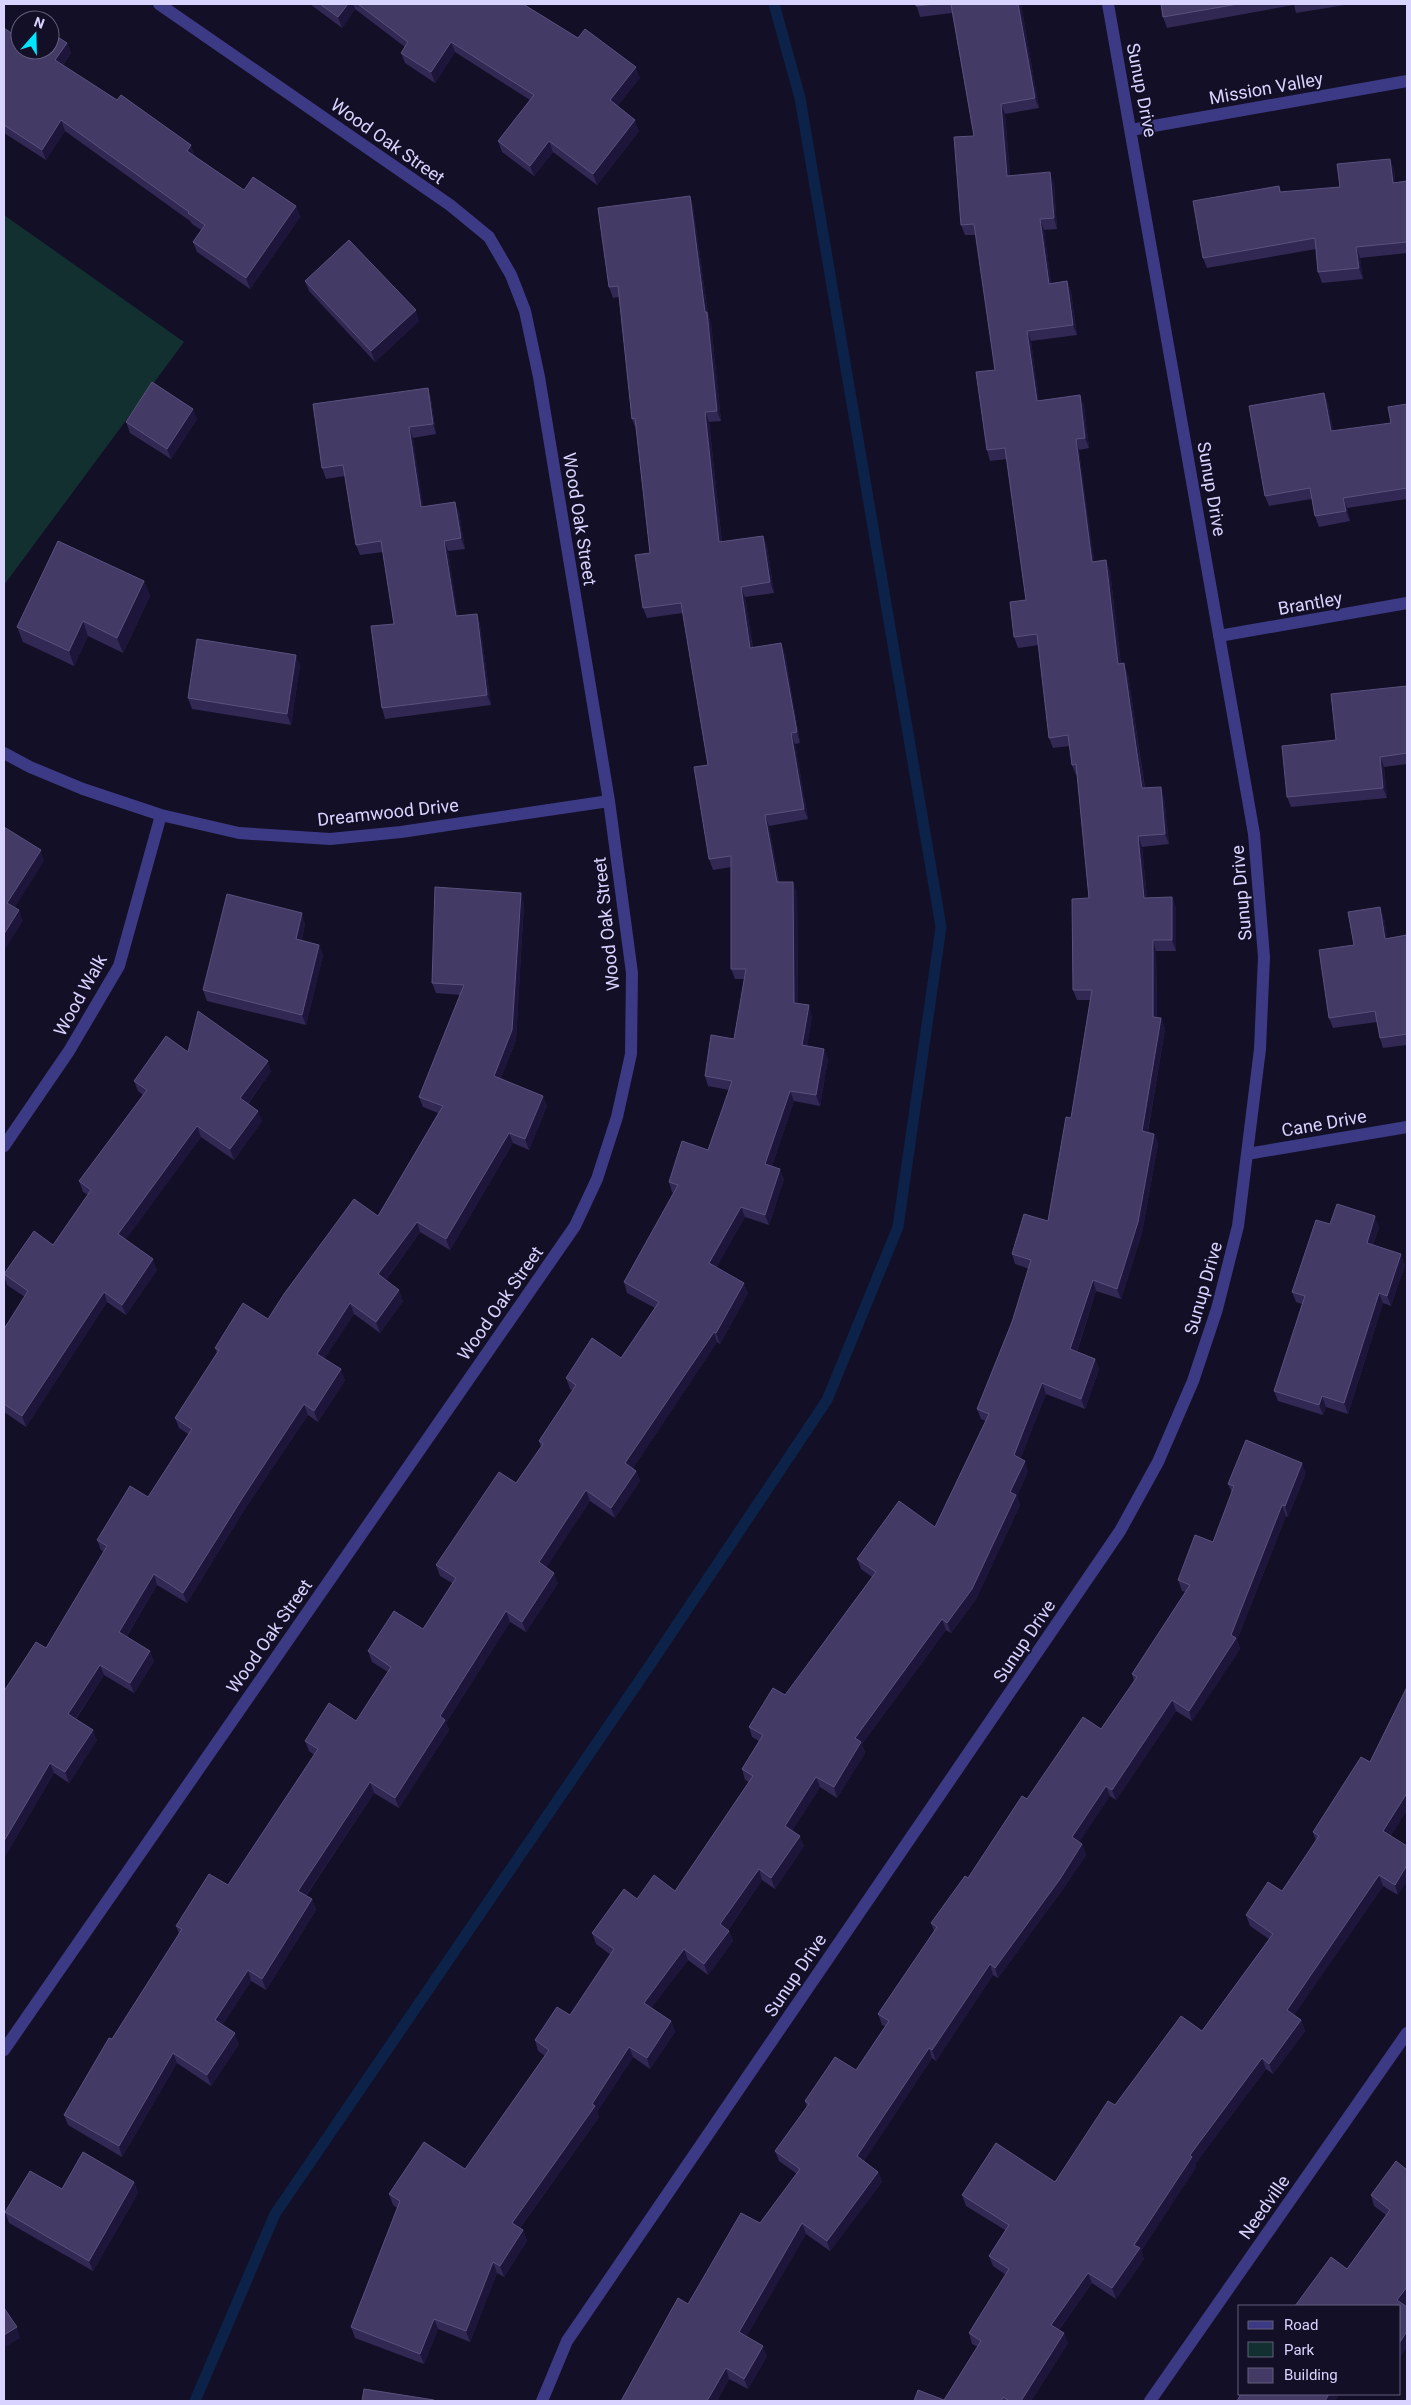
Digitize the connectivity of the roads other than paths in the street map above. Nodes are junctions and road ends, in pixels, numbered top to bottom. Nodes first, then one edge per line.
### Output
1 (158, 4) edge
2 (1108, 4) edge
3 (1407, 81) edge
4 (1131, 130) junction
5 (1407, 603) edge
6 (1219, 636) junction
7 (4, 753) edge
8 (609, 801) junction
9 (161, 815) junction
10 (1407, 1127) edge
11 (4, 1146) edge
12 (1247, 1154) junction
13 (1407, 2033) edge
14 (4, 2050) edge
15 (542, 2401) edge
16 (1150, 2401) edge

1 - 8 street, Wood Oak Street
2 - 4 street, Sunup Drive
3 - 4 street, Mission Valley
4 - 6 street, Sunup Drive
5 - 6 street, Brantley
6 - 12 street, Sunup Drive
7 - 9 street, Dreamwood Drive
8 - 9 street, Dreamwood Drive
8 - 14 street, Wood Oak Street
9 - 11 street, Wood Walk
10 - 12 street, Cane Drive
12 - 15 street, Sunup Drive
13 - 16 street, Needville

